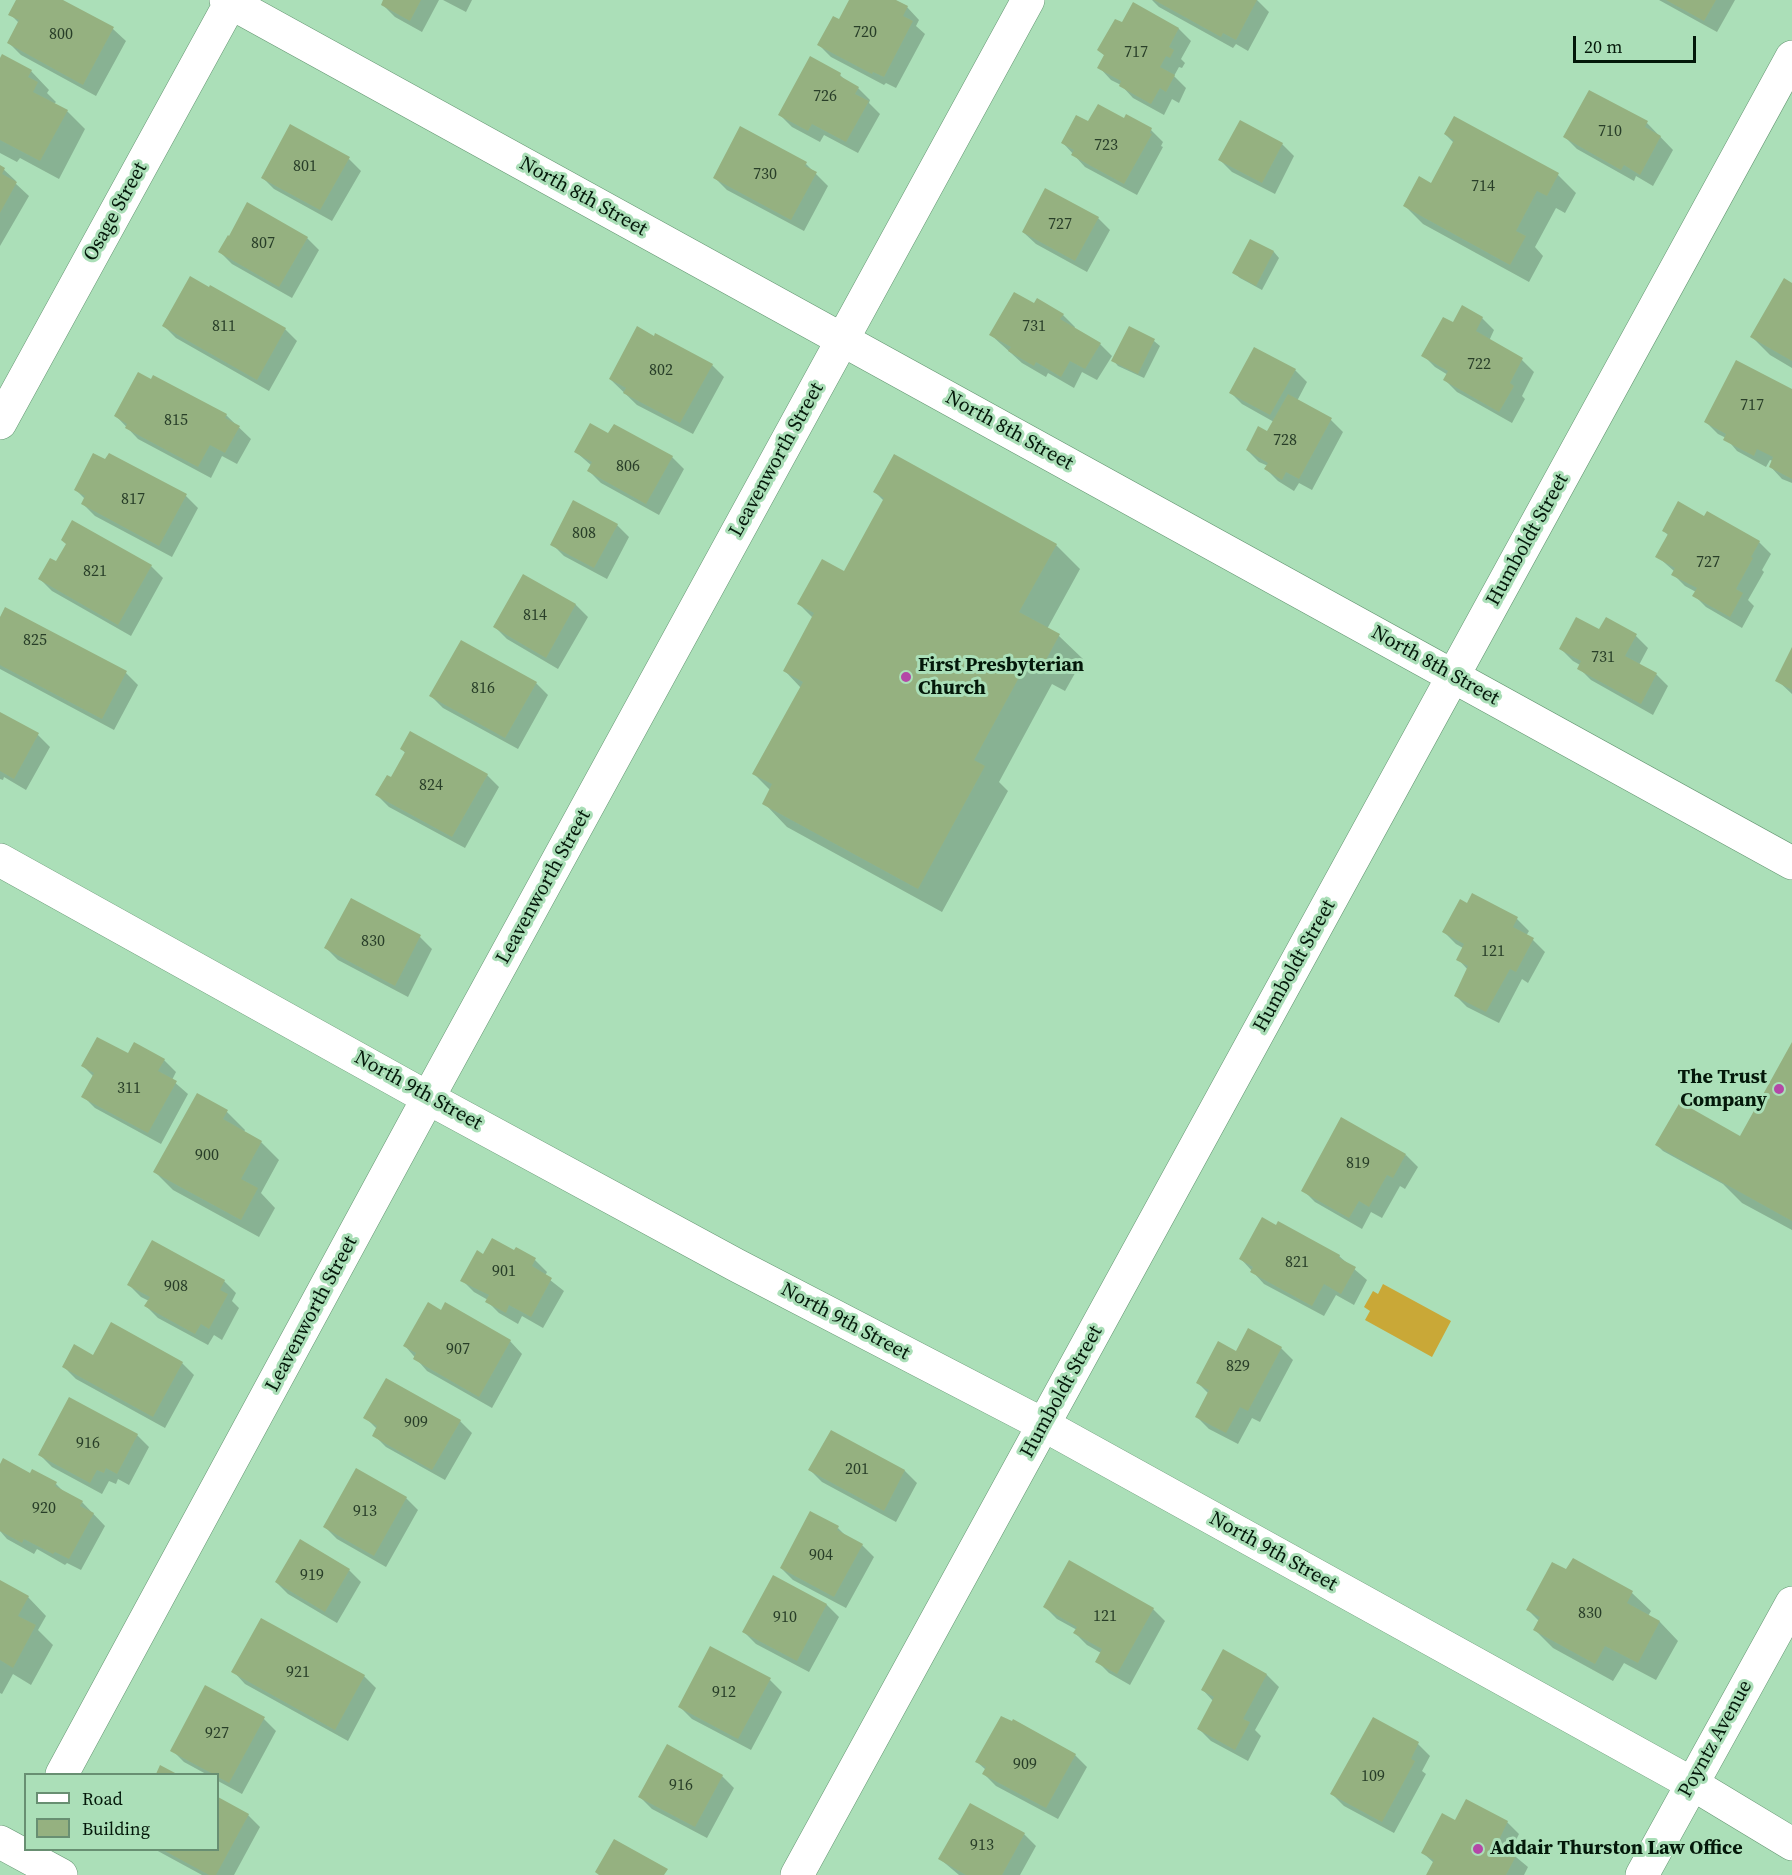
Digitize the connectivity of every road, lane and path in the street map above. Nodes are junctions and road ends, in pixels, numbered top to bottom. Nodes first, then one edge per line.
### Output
1 (1028, 0) edge
2 (230, 1) edge
3 (1792, 57) edge
4 (843, 339) junction
5 (0, 423) edge
6 (1454, 676) junction
7 (0, 860) edge
8 (1792, 862) edge
9 (428, 1098) junction
10 (1044, 1425) junction
11 (1792, 1603) edge
12 (63, 1773) edge
13 (1691, 1783) junction
14 (1792, 1844) edge
15 (13, 1853) edge
16 (61, 1875) edge
17 (797, 1875) edge
18 (1642, 1875) edge

1 - 4 street, Leavenworth Street
2 - 4 street, North 8th Street
2 - 5 street, Osage Street
3 - 6 street, Humboldt Street
4 - 6 street, North 8th Street
4 - 9 street, Leavenworth Street
6 - 8 street, North 8th Street
6 - 10 street, Humboldt Street
7 - 9 street, North 9th Street
9 - 10 street, North 9th Street
9 - 12 street, Leavenworth Street
10 - 13 street, North 9th Street
10 - 17 street, Humboldt Street
11 - 13 street, Poyntz Avenue
13 - 14 street, North 9th Street
13 - 18 street, Poyntz Avenue
15 - 16 street

